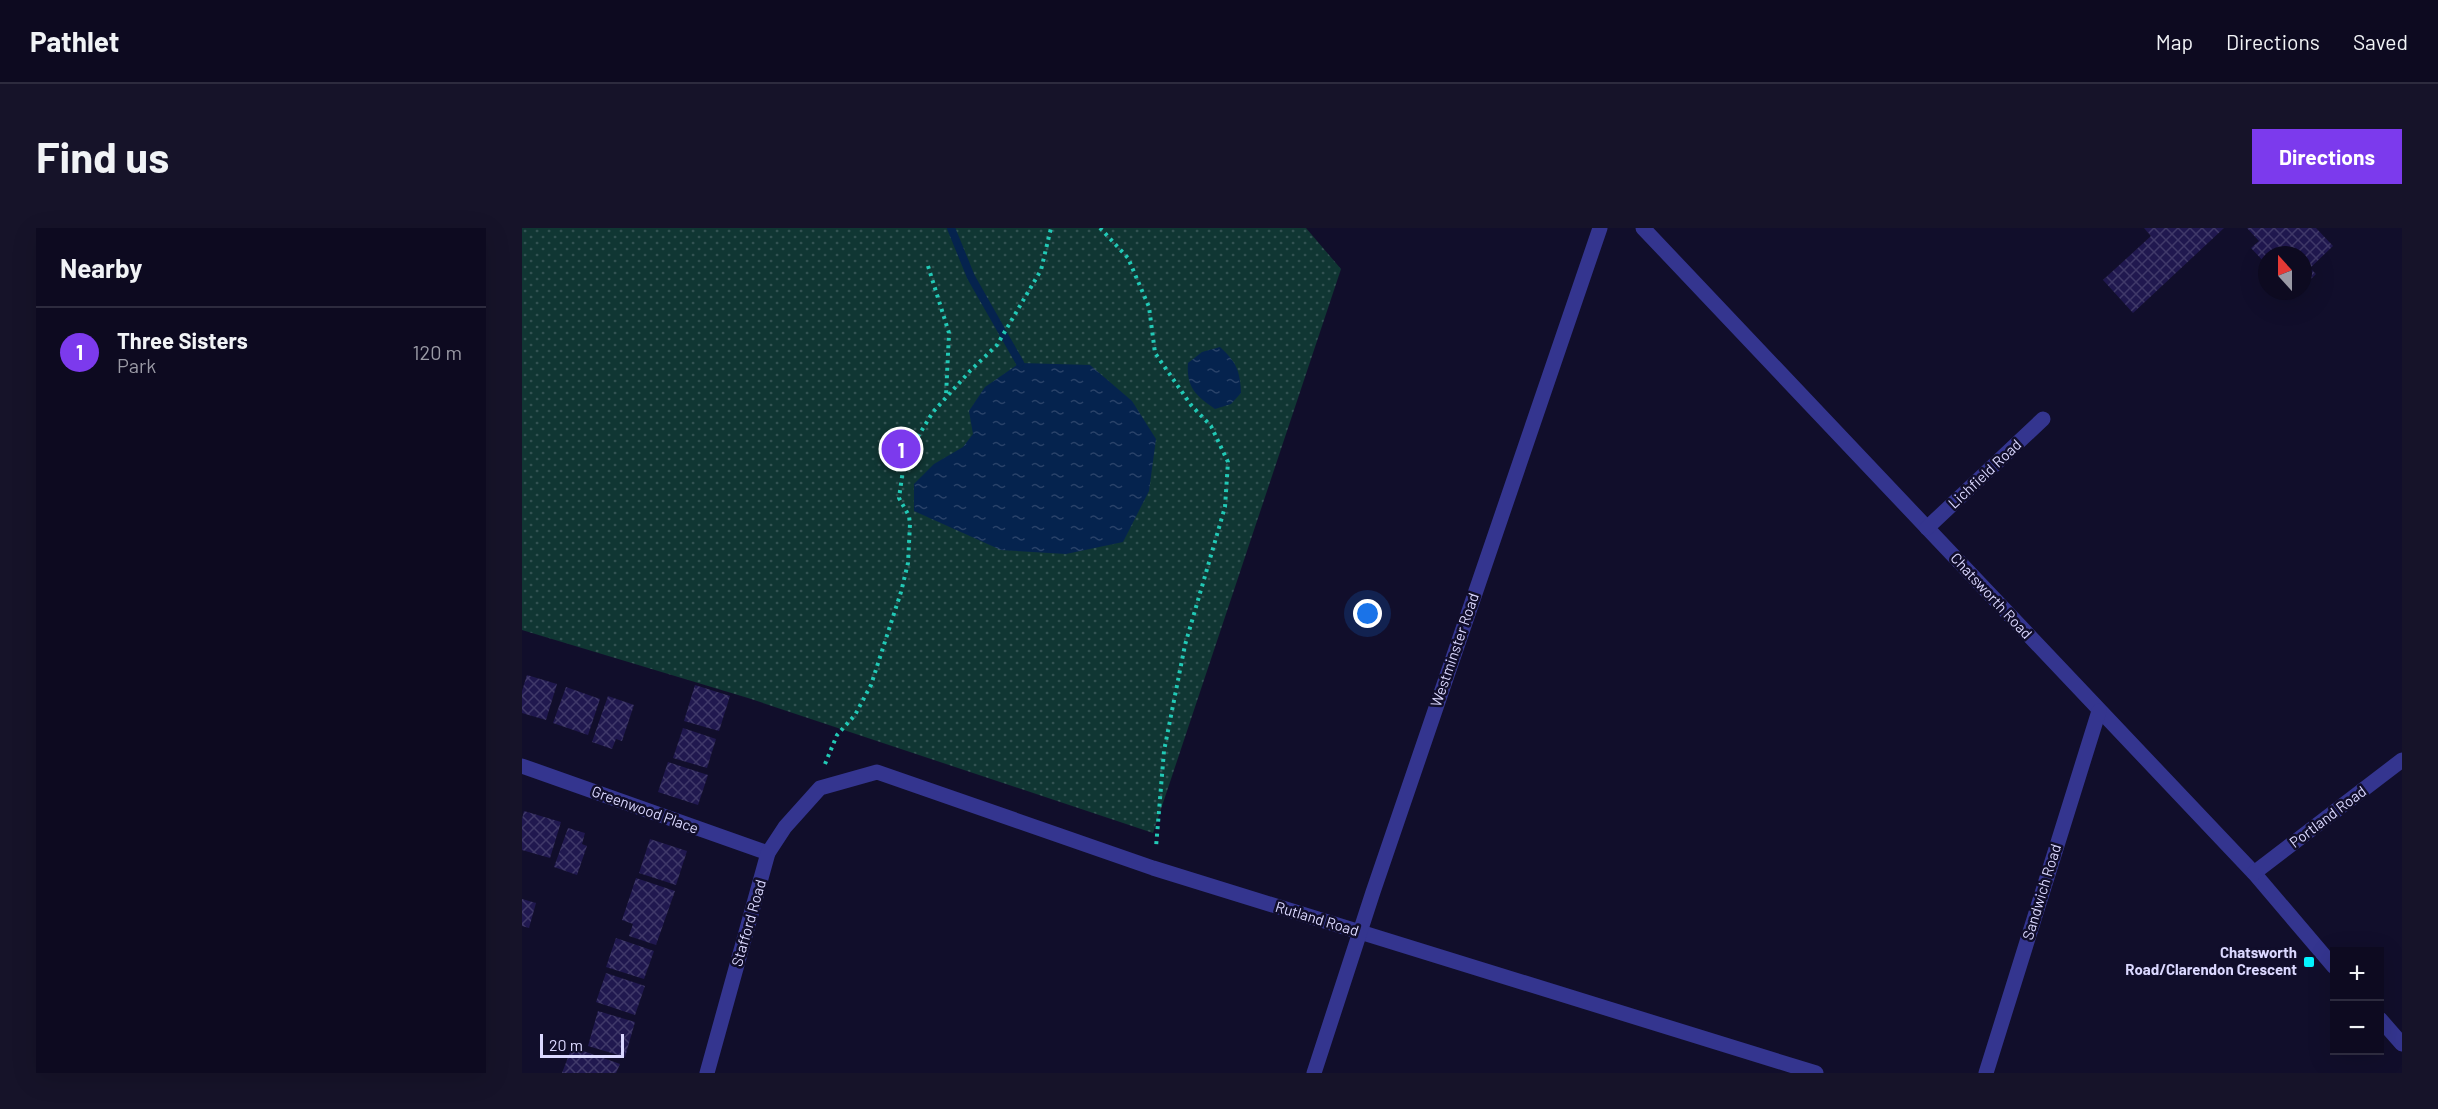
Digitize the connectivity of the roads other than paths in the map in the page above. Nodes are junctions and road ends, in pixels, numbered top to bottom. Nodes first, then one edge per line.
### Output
1 (1600, 228) edge
2 (1643, 228) edge
3 (2043, 419) dead end
4 (1927, 528) junction
5 (2099, 711) junction
6 (2402, 760) edge
7 (522, 766) edge
8 (820, 788) joint
9 (768, 853) junction
10 (2254, 873) junction
11 (1359, 932) junction
12 (2330, 962) edge
13 (2384, 1024) edge
14 (2402, 1044) edge
15 (707, 1073) edge
16 (1314, 1073) edge
17 (1816, 1073) edge
18 (1986, 1073) edge

1 - 11 street, Westminster Road
2 - 4 street, Chatsworth Road
3 - 4 street, Lichfield Road
4 - 5 street, Chatsworth Road
5 - 10 street, Chatsworth Road
5 - 18 street, Sandwich Road
6 - 10 street, Portland Road
7 - 9 street, Greenwood Place
8 - 9 street, Stafford Road
8 - 11 street, Rutland Road
9 - 15 street, Stafford Road
10 - 12 street, Chatsworth Road
11 - 16 street, Westminster Road
11 - 17 street, Rutland Road
13 - 14 street

